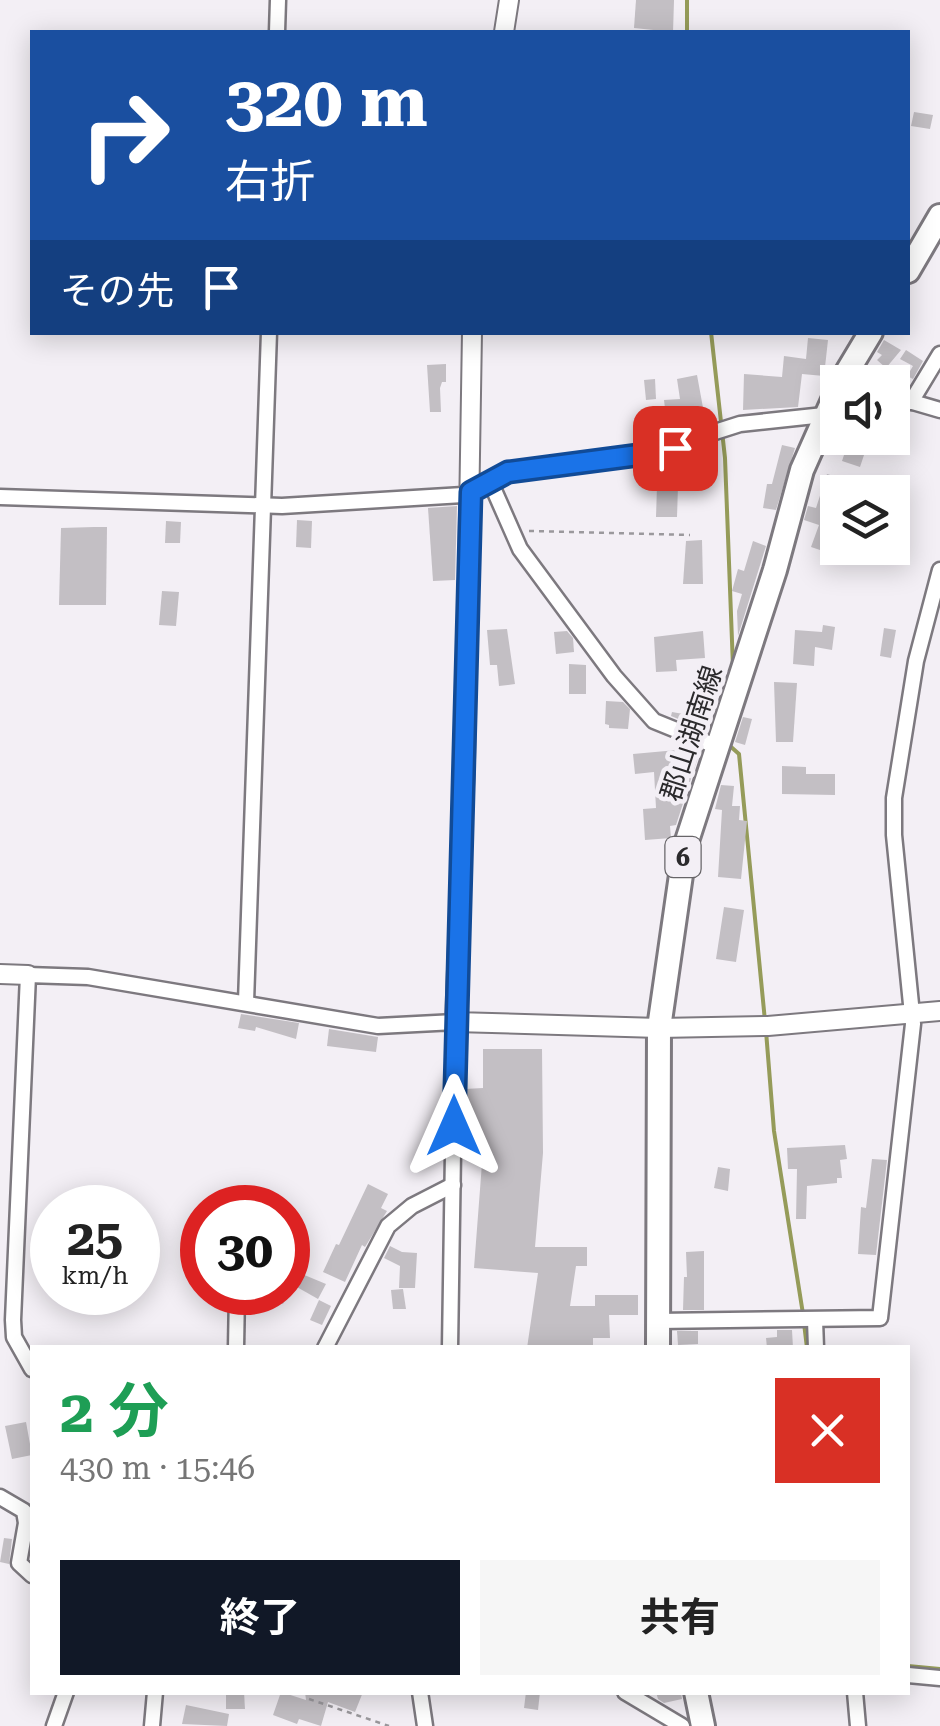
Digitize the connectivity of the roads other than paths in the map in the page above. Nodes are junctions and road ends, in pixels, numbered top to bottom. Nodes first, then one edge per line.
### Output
1 (278, 0) edge
2 (509, 0) edge
3 (277, 30) edge
4 (504, 30) edge
5 (940, 216) edge
6 (910, 268) edge
7 (268, 335) edge
8 (472, 335) edge
9 (868, 335) edge
10 (940, 354) edge
11 (853, 365) edge
12 (911, 402) joint
13 (940, 410) edge
14 (820, 416) edge
15 (820, 426) edge
16 (490, 481) junction
17 (471, 492) junction
18 (0, 497) edge
19 (264, 505) junction
20 (940, 570) edge
21 (718, 747) junction
22 (0, 974) edge
23 (28, 975) junction
24 (246, 1002) junction
25 (940, 1011) edge
26 (912, 1013) junction
27 (455, 1022) junction
28 (660, 1028) junction
29 (453, 1185) junction
30 (237, 1315) edge
31 (814, 1320) junction
32 (658, 1321) junction
33 (7, 1338) edge
34 (236, 1345) edge
35 (326, 1345) edge
36 (450, 1345) edge
37 (658, 1345) edge
38 (816, 1345) edge
39 (30, 1367) edge
40 (0, 1497) edge
41 (30, 1574) edge
42 (910, 1675) edge
43 (940, 1678) edge
44 (65, 1695) edge
45 (155, 1695) edge
46 (420, 1695) edge
47 (630, 1695) edge
48 (697, 1695) edge
49 (854, 1695) edge
50 (54, 1726) edge
51 (152, 1726) edge
52 (425, 1726) edge
53 (682, 1726) edge
54 (703, 1726) edge
55 (858, 1726) edge

1 - 3 street
2 - 4 street
5 - 6 main road
7 - 19 street
8 - 17 street
9 - 11 main road, 郡山湖南線 / 6
10 - 12 street
12 - 13 street
14 - 16 street
15 - 21 main road, 郡山湖南線 / 6
16 - 17 street
16 - 21 street
17 - 19 street
17 - 27 street
18 - 19 street
19 - 24 street
20 - 26 street
21 - 28 main road, 郡山湖南線 / 6
22 - 23 street
23 - 24 street
23 - 33 street
24 - 27 street
25 - 26 street
26 - 28 street
26 - 31 street
27 - 28 street
27 - 29 street
28 - 32 main road, 郡山湖南線 / 6
29 - 35 street
29 - 36 street
30 - 34 street
31 - 32 street
31 - 38 street
32 - 37 main road, 郡山湖南線 / 6
33 - 39 street
40 - 41 street
42 - 43 street
44 - 50 street
45 - 51 street
46 - 52 street
47 - 53 street
48 - 54 main road
49 - 55 street

